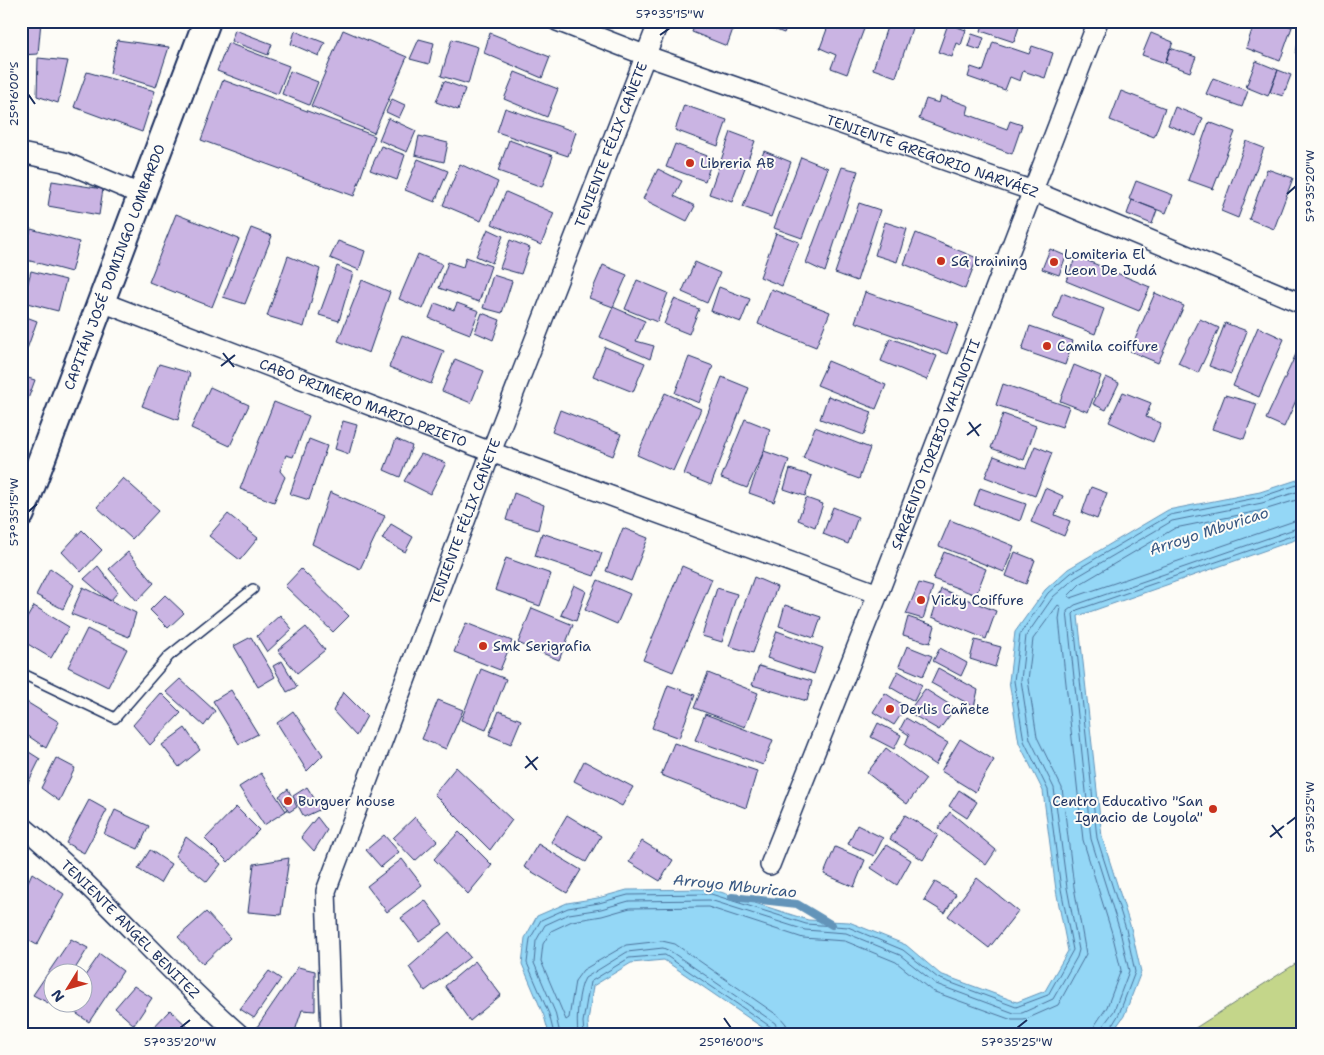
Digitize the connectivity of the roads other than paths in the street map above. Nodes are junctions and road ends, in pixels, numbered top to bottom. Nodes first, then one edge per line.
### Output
1 (207, 21) edge
2 (557, 21) edge
3 (660, 21) edge
4 (1098, 21) edge
5 (647, 56) junction
6 (21, 153) edge
7 (1033, 191) junction
8 (142, 195) junction
9 (102, 302) junction
10 (1303, 304) edge
11 (491, 452) junction
12 (21, 514) edge
13 (253, 589) dead end
14 (878, 594) junction
15 (21, 673) edge
16 (21, 824) edge
17 (770, 865) dead end
18 (239, 1034) edge
19 (331, 1034) edge

1 - 8 street, CAPITÁN JOSÉ DOMINGO LOMBARDO
2 - 5 street, TENIENTE GREGORIO NARVÁEZ
3 - 5 street, TENIENTE FÉLIX CAÑETE
4 - 7 street, SARGENTO TORIBIO VALINOTTI
5 - 7 street, TENIENTE GREGORIO NARVÁEZ
5 - 11 street, TENIENTE FÉLIX CAÑETE
6 - 8 street
7 - 10 street, TENIENTE GREGORIO NARVÁEZ
7 - 14 street, SARGENTO TORIBIO VALINOTTI
8 - 9 street, CAPITÁN JOSÉ DOMINGO LOMBARDO
9 - 11 street, CABO PRIMERO MARIO PRIETO
9 - 12 street, CAPITÁN JOSÉ DOMINGO LOMBARDO
11 - 14 street, CABO PRIMERO MARIO PRIETO
11 - 19 street, TENIENTE FÉLIX CAÑETE
13 - 15 lane
14 - 17 street, SARGENTO TORIBIO VALINOTTI
16 - 18 street, TENIENTE ANGEL BENITEZ

